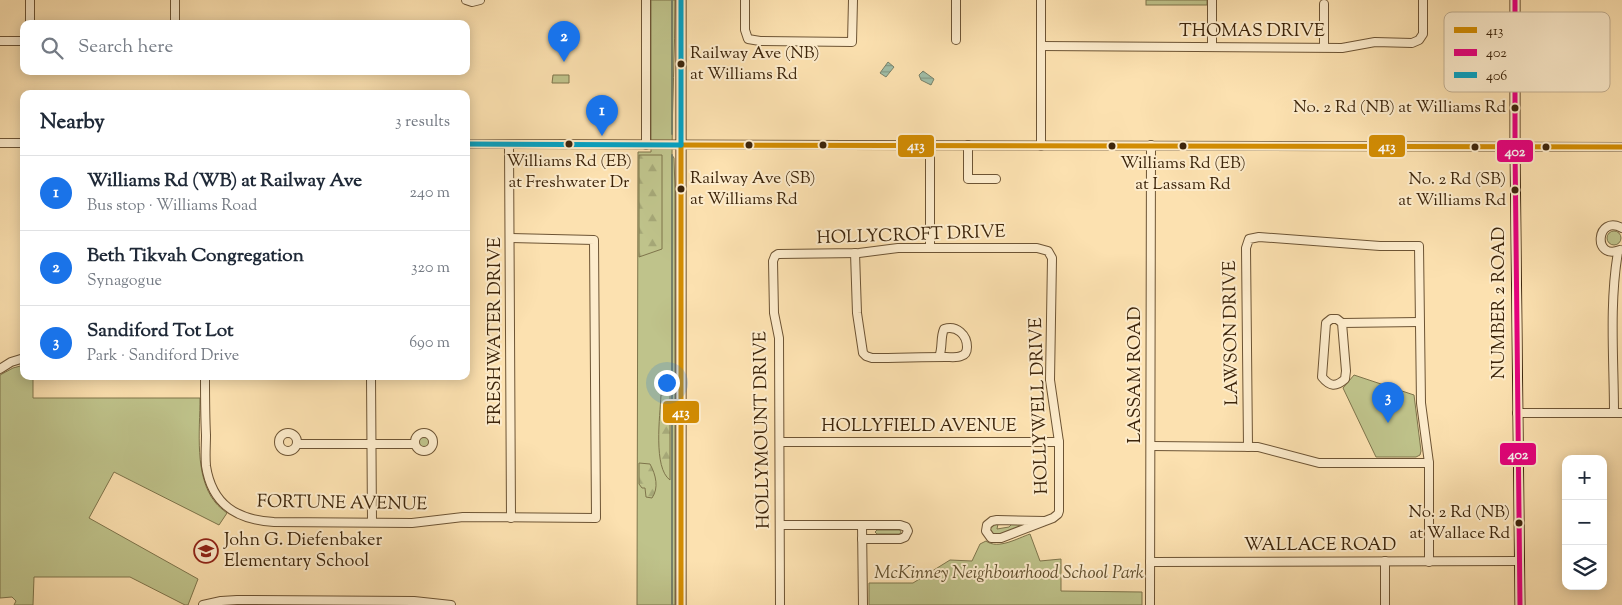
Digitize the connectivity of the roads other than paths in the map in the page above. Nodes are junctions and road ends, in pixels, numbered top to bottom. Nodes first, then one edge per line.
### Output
1 (30, 0) edge
2 (175, 0) edge
3 (466, 0) edge
4 (480, 0) edge
5 (646, 0) edge
6 (681, 0) edge
7 (745, 0) edge
8 (853, 0) edge
9 (956, 0) edge
10 (1041, 0) edge
11 (1212, 0) edge
12 (1423, 0) edge
13 (1324, 2) edge
14 (30, 20) edge
15 (175, 20) edge
16 (956, 40) dead end
17 (0, 41) edge
18 (20, 41) edge
19 (1042, 46) junction
20 (1212, 47) junction
21 (1324, 47) junction
22 (1515, 92) edge
23 (0, 143) edge
24 (20, 143) edge
25 (470, 144) edge
26 (509, 144) junction
27 (646, 145) junction
28 (681, 145) junction
29 (930, 145) junction
30 (968, 145) junction
31 (1151, 145) junction
32 (1041, 146) junction
33 (1515, 147) junction
34 (1622, 147) edge
35 (996, 178) dead end
36 (1622, 228) edge
37 (511, 238) junction
38 (930, 247) junction
39 (1048, 251) joint
40 (1620, 251) edge
41 (855, 254) junction
42 (775, 256) joint
43 (1419, 322) junction
44 (1342, 323) junction
45 (939, 357) junction
46 (20, 359) edge
47 (0, 368) edge
48 (205, 380) edge
49 (371, 380) edge
50 (1517, 413) junction
51 (1618, 413) edge
52 (780, 442) junction
53 (1059, 442) junction
54 (296, 444) dead end
55 (371, 444) junction
56 (415, 444) dead end
57 (1151, 446) junction
58 (1248, 447) junction
59 (1429, 463) junction
60 (511, 518) junction
61 (1044, 521) junction
62 (372, 522) junction
63 (780, 524) junction
64 (862, 525) junction
65 (862, 539) junction
66 (1385, 561) junction
67 (1520, 561) junction
68 (1150, 562) junction
69 (1429, 562) junction
70 (203, 605) edge
71 (451, 605) edge
72 (681, 605) edge
73 (780, 605) edge
74 (862, 605) edge
75 (1150, 605) edge
76 (1385, 605) edge
77 (1520, 605) edge

1 - 14 street
2 - 15 street
3 - 4 street
5 - 27 street
6 - 28 main road
7 - 8 street
9 - 16 street
10 - 19 street
11 - 20 street
12 - 21 street, THOMAS DRIVE
13 - 21 street
17 - 18 street
19 - 20 street, THOMAS DRIVE
19 - 32 street
20 - 21 street, THOMAS DRIVE
22 - 33 main road, NUMBER 2 ROAD
23 - 24 street
25 - 26 street
26 - 27 street
26 - 37 street, FRESHWATER DRIVE
27 - 28 street
28 - 29 street
28 - 72 main road
29 - 30 street
29 - 38 street
30 - 32 street
30 - 35 street
31 - 32 street
31 - 33 street
31 - 57 street, LASSAM ROAD
33 - 34 street
33 - 50 main road, NUMBER 2 ROAD
36 - 40 street
37 - 60 street, FRESHWATER DRIVE
37 - 60 street, FORTUNE AVENUE
38 - 39 street, HOLLYCROFT DRIVE
38 - 41 street, HOLLYCROFT DRIVE
39 - 53 street, HOLLYWELL DRIVE
40 - 51 street
41 - 42 street, HOLLYCROFT DRIVE
41 - 45 street
42 - 52 street, HOLLYMOUNT DRIVE
43 - 44 street
43 - 58 street, LAWSON DRIVE
43 - 59 street
44 - 44 street
45 - 45 street
46 - 47 street
48 - 62 street, FORTUNE AVENUE
49 - 55 street
50 - 51 street
50 - 67 main road, NUMBER 2 ROAD
52 - 53 street, HOLLYFIELD AVENUE
52 - 63 street, HOLLYMOUNT DRIVE
53 - 61 street, HOLLYWELL DRIVE
54 - 55 street
55 - 56 street
55 - 62 street
57 - 58 street
57 - 68 street, LASSAM ROAD
58 - 59 street
59 - 69 street
60 - 62 street, FORTUNE AVENUE
61 - 61 street, HOLLYWELL DRIVE
63 - 64 street
63 - 73 street, HOLLYMOUNT DRIVE
64 - 65 street
64 - 65 street
65 - 74 street
66 - 68 street, WALLACE ROAD
66 - 69 street, WALLACE ROAD
66 - 76 street
67 - 69 street, WALLACE ROAD
67 - 77 main road, NUMBER 2 ROAD
68 - 75 street, LASSAM ROAD
70 - 71 street

